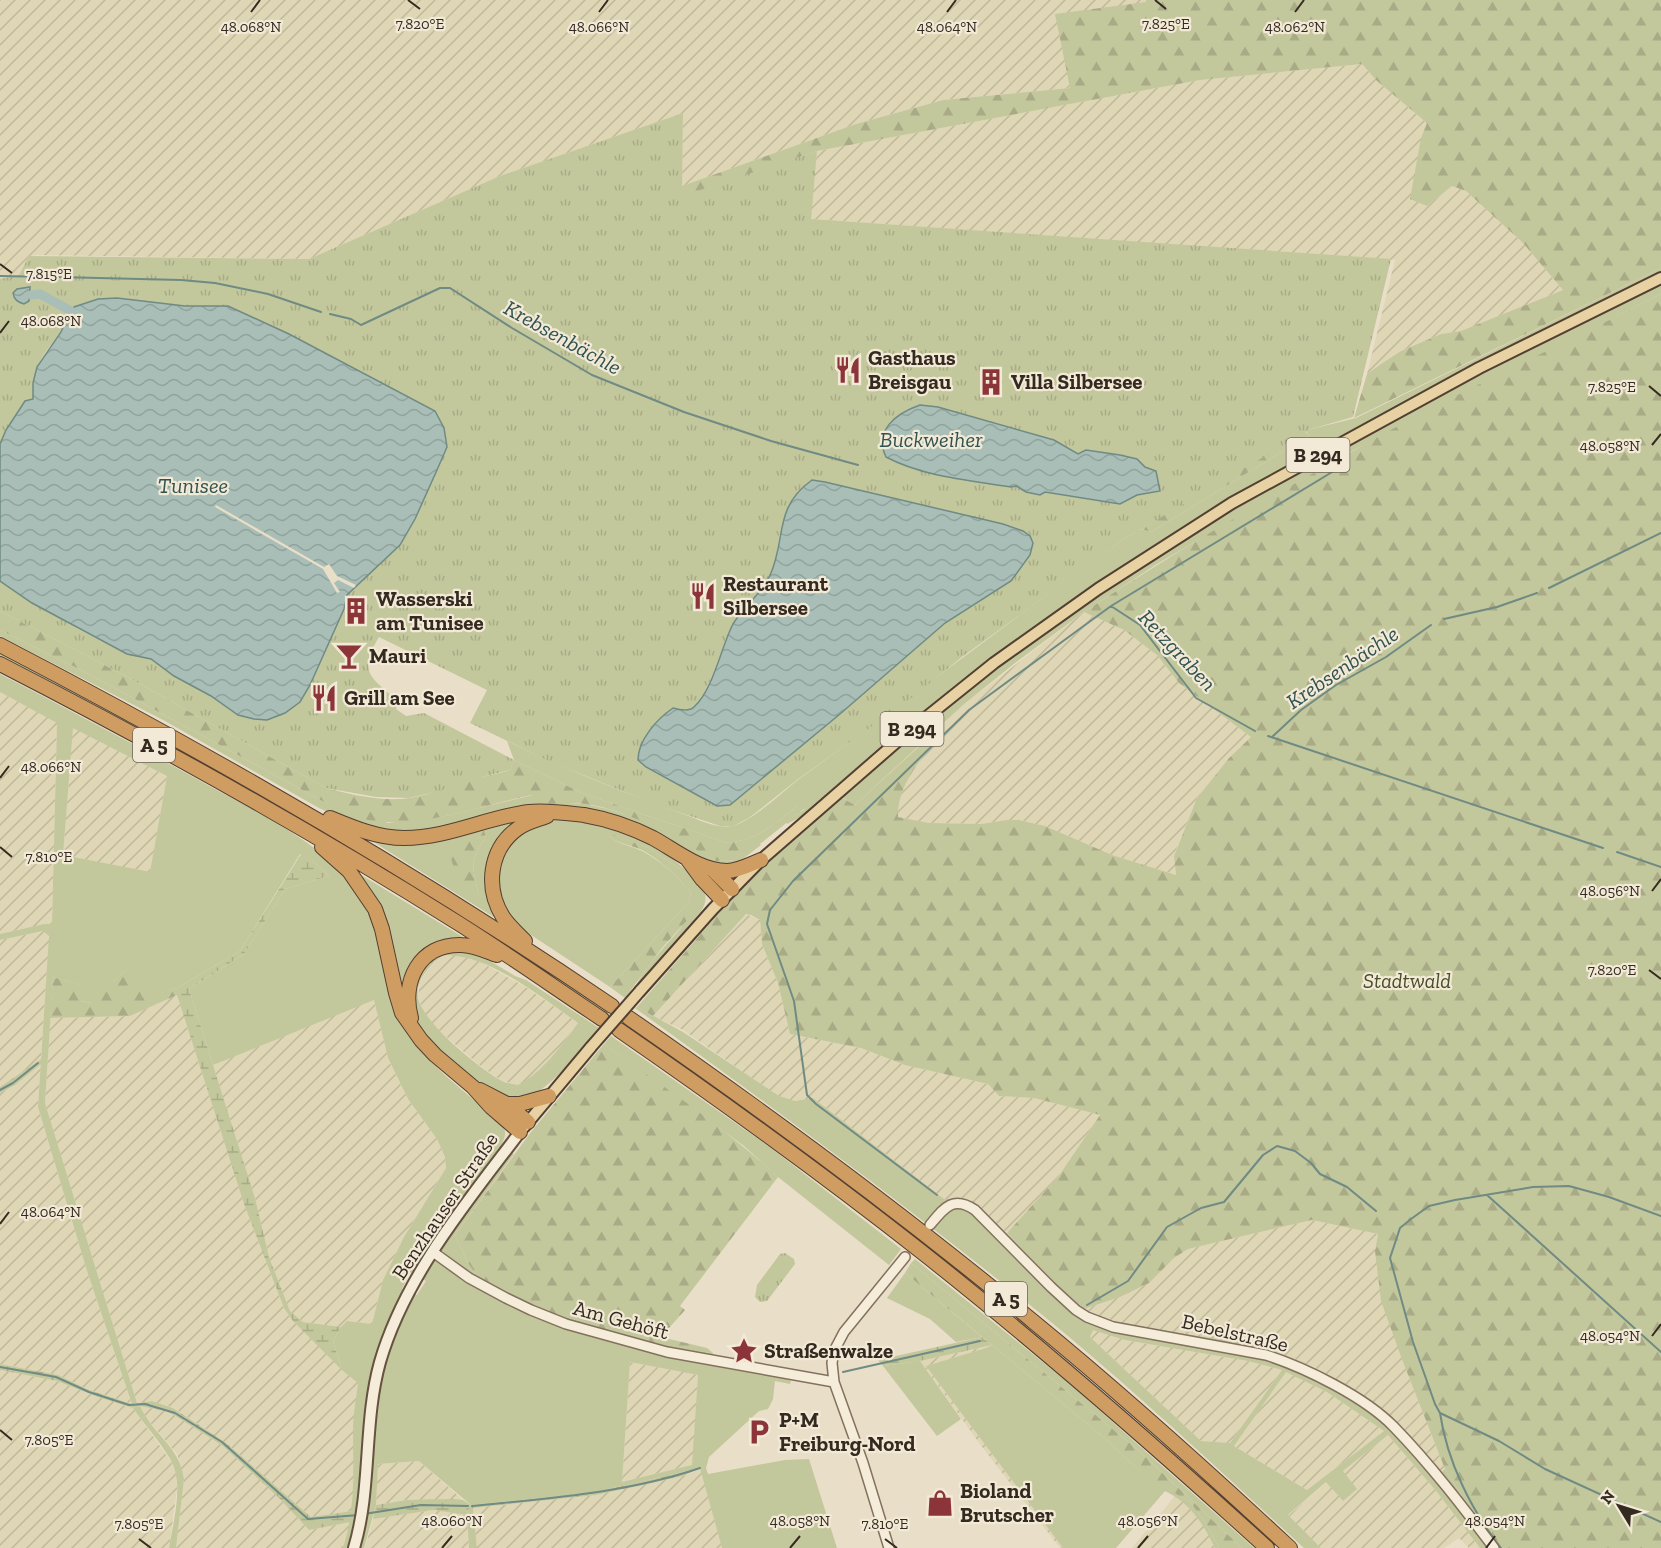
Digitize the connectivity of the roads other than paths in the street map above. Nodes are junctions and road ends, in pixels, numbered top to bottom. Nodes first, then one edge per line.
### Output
1 (1661, 278) edge
2 (0, 645) edge
3 (0, 664) edge
4 (294, 805) junction
5 (558, 813) junction
6 (305, 831) junction
7 (686, 858) junction
8 (761, 860) junction
9 (712, 869) junction
10 (732, 889) junction
11 (722, 900) junction
12 (540, 957) junction
13 (523, 966) junction
14 (612, 1006) dead end
15 (629, 1018) dead end
16 (602, 1019) dead end
17 (413, 1029) junction
18 (619, 1030) dead end
19 (473, 1087) junction
20 (549, 1096) junction
21 (507, 1104) junction
22 (524, 1127) junction
23 (930, 1226) dead end
24 (433, 1252) junction
25 (905, 1257) dead end
26 (832, 1369) junction
27 (816, 1378) junction
28 (834, 1382) junction
29 (354, 1548) edge
30 (890, 1548) edge
31 (1267, 1548) edge
32 (1290, 1548) edge
33 (1494, 1548) edge

1 - 8 main road, B 294
2 - 4 highway, A 5
3 - 6 highway, A 5
4 - 5 highway, A 5
4 - 12 highway, A 5
5 - 7 highway
5 - 12 highway
6 - 13 highway, A 5
6 - 17 highway
7 - 9 highway
7 - 11 highway
8 - 9 highway
8 - 10 main road, B 294
9 - 10 highway
10 - 11 main road, B 294
11 - 20 main road, B 294, bridge
12 - 14 highway, A 5
13 - 16 highway, A 5
13 - 17 highway, A 5
15 - 32 highway, A 5
17 - 19 highway
18 - 31 highway, A 5
19 - 21 highway
19 - 22 highway
20 - 21 highway
20 - 22 main road, B 294
21 - 22 highway
22 - 24 main road, Benzhauser Straße
23 - 33 street, Bebelstraße
24 - 27 street, Am Gehöft
24 - 29 main road, Benzhauser Straße
25 - 26 street
26 - 27 street
26 - 28 street
27 - 28 street, Am Gehöft
28 - 30 street

